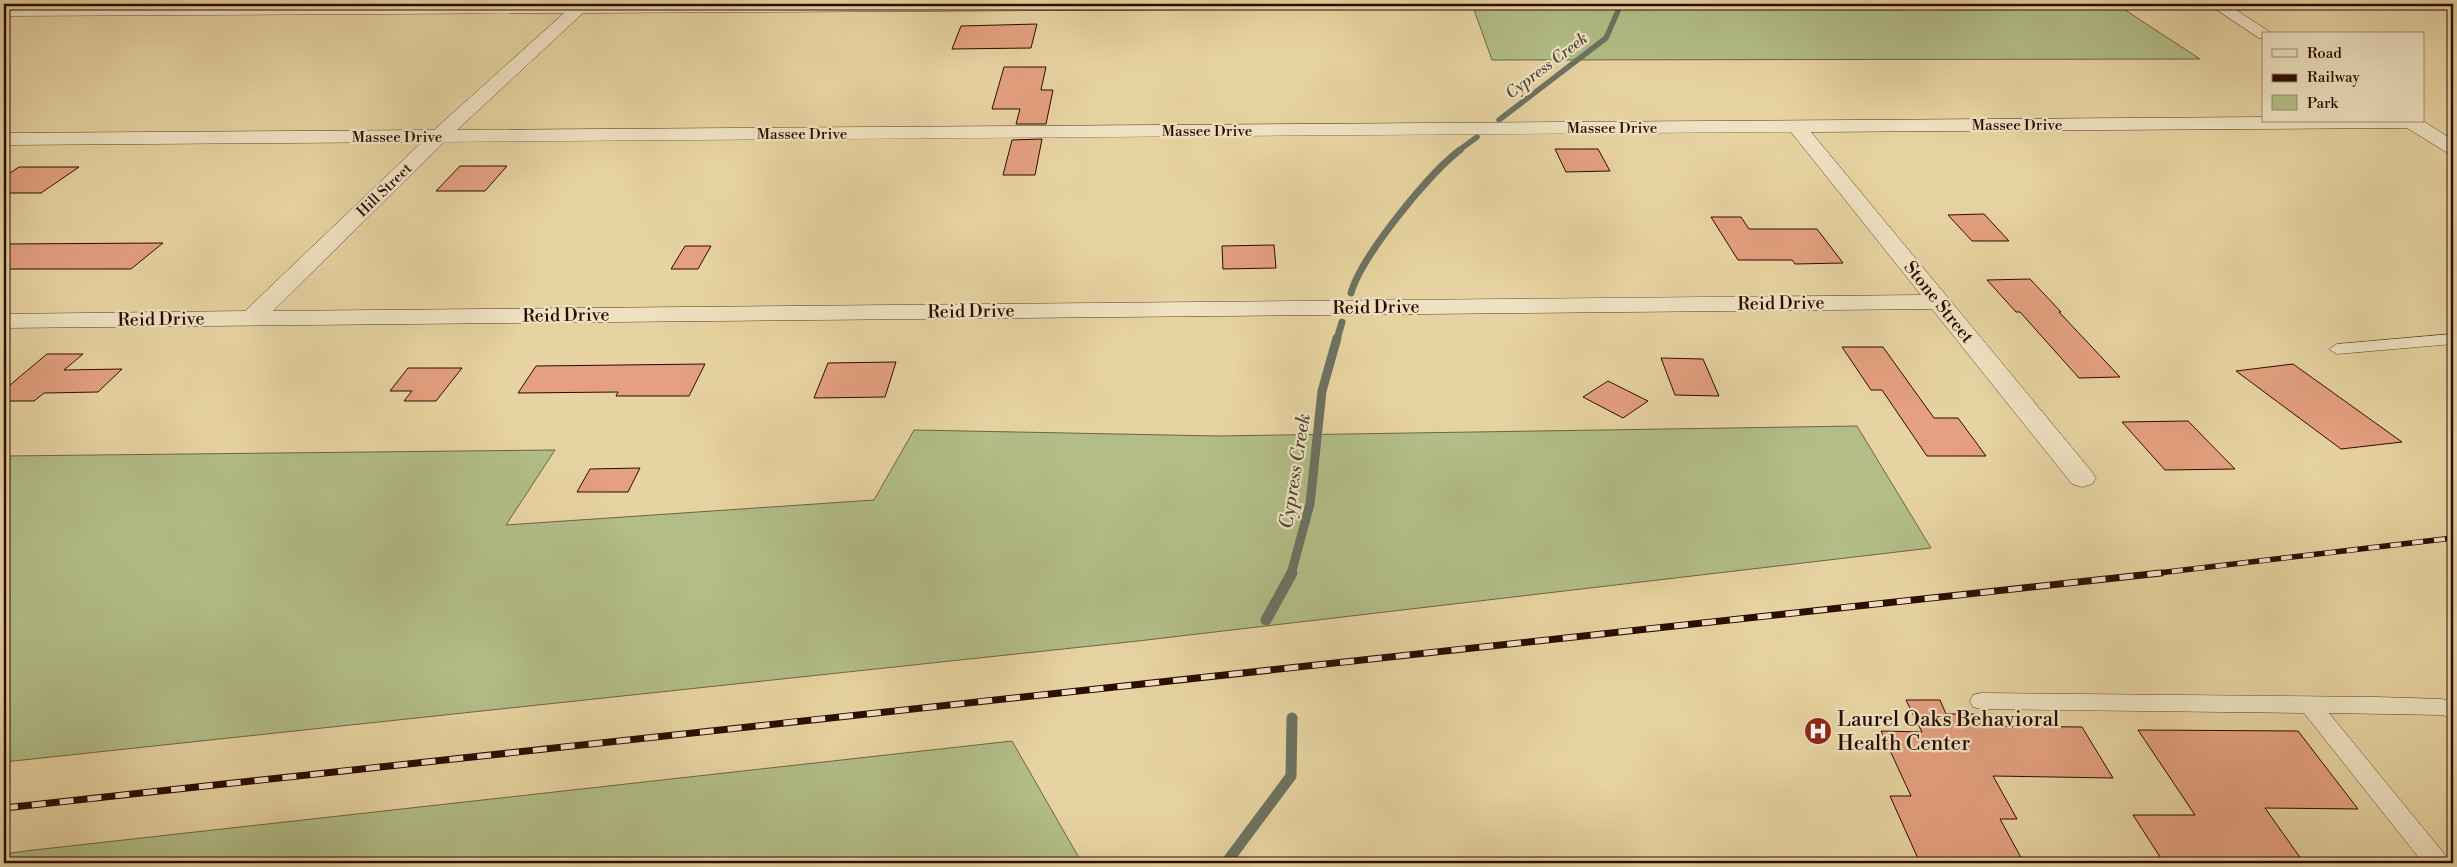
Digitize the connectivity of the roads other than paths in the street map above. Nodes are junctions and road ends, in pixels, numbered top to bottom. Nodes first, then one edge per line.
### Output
1 (1012, 4) edge
2 (1297, 4) edge
3 (2216, 4) edge
4 (274, 6) edge
5 (581, 6) edge
6 (4, 11) edge
7 (2262, 32) edge
8 (2410, 122) edge
9 (1796, 126) junction
10 (439, 136) junction
11 (4, 139) edge
12 (2453, 148) edge
13 (1939, 302) junction
14 (252, 318) junction
15 (4, 321) edge
16 (2453, 339) edge
17 (2337, 349) dead end
18 (2082, 478) dead end
19 (1981, 701) dead end
20 (2310, 705) junction
21 (2453, 710) edge
22 (2437, 863) edge

1 - 2 street
1 - 5 street
3 - 7 street
4 - 5 street
4 - 6 street
5 - 10 street, Hill Street
8 - 9 street, Massee Drive
8 - 12 street
9 - 10 street, Massee Drive
9 - 13 street, Stone Street
10 - 11 street, Massee Drive
10 - 14 street, Hill Street
13 - 14 street, Reid Drive
13 - 18 street, Stone Street
14 - 15 street, Reid Drive
16 - 17 lane
19 - 20 lane
20 - 21 lane
20 - 22 lane

